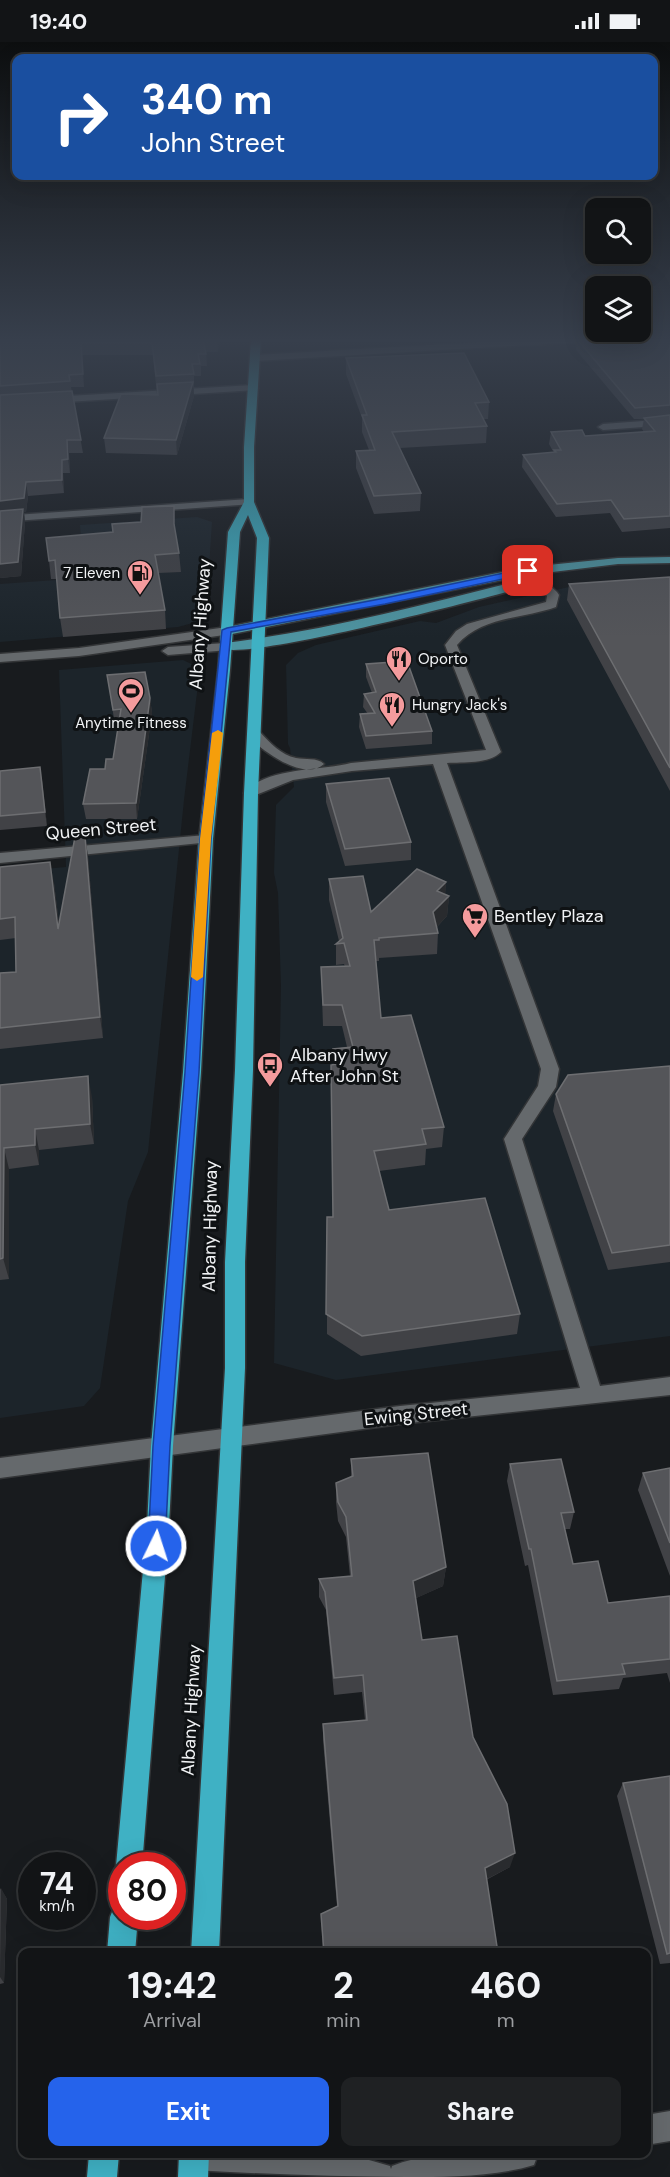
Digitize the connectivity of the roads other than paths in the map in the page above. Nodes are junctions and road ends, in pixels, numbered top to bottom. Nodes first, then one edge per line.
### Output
1 (251, 439) edge
2 (249, 502) junction
3 (0, 519) edge
4 (670, 560) edge
5 (652, 562) junction
6 (528, 571) junction
7 (539, 580) junction
8 (260, 625) junction
9 (227, 630) junction
10 (259, 643) junction
11 (225, 647) junction
12 (80, 652) junction
13 (0, 658) edge
14 (255, 735) junction
15 (439, 761) junction
16 (351, 767) junction
17 (250, 794) junction
18 (206, 839) junction
19 (0, 858) edge
20 (670, 1386) edge
21 (593, 1396) junction
22 (232, 1438) junction
23 (162, 1446) junction
24 (0, 1468) edge
25 (130, 1852) edge
26 (123, 1930) edge
27 (121, 1948) edge
28 (205, 1948) edge
29 (670, 2126) edge
30 (651, 2129) edge
31 (104, 2158) edge
32 (502, 2158) edge
33 (194, 2162) edge
34 (102, 2177) edge
35 (379, 2177) edge
36 (403, 2177) edge

1 - 2 highway, Albany Highway
2 - 3 street
2 - 8 highway, Albany Highway
2 - 9 highway, Albany Highway
4 - 5 main road
5 - 6 main road
5 - 7 main road
6 - 7 street
6 - 8 main road
7 - 10 main road
7 - 15 street
8 - 9 main road
8 - 10 highway, Albany Highway
9 - 11 highway, Albany Highway
9 - 12 street
10 - 11 main road
10 - 14 highway, Albany Highway
11 - 12 street
11 - 18 highway, Albany Highway
12 - 13 street
14 - 16 street
14 - 17 highway, Albany Highway
15 - 16 street
15 - 21 street
16 - 17 street
17 - 22 highway, Albany Highway
18 - 19 street, Queen Street
18 - 23 highway, Albany Highway
20 - 21 street, Ewing Street
21 - 22 street, Ewing Street
22 - 23 street, Ewing Street
22 - 28 highway, Albany Highway
23 - 24 street, Ewing Street
23 - 25 highway, Albany Highway
26 - 27 highway
29 - 30 street
31 - 34 highway
32 - 36 street
33 - 35 street

